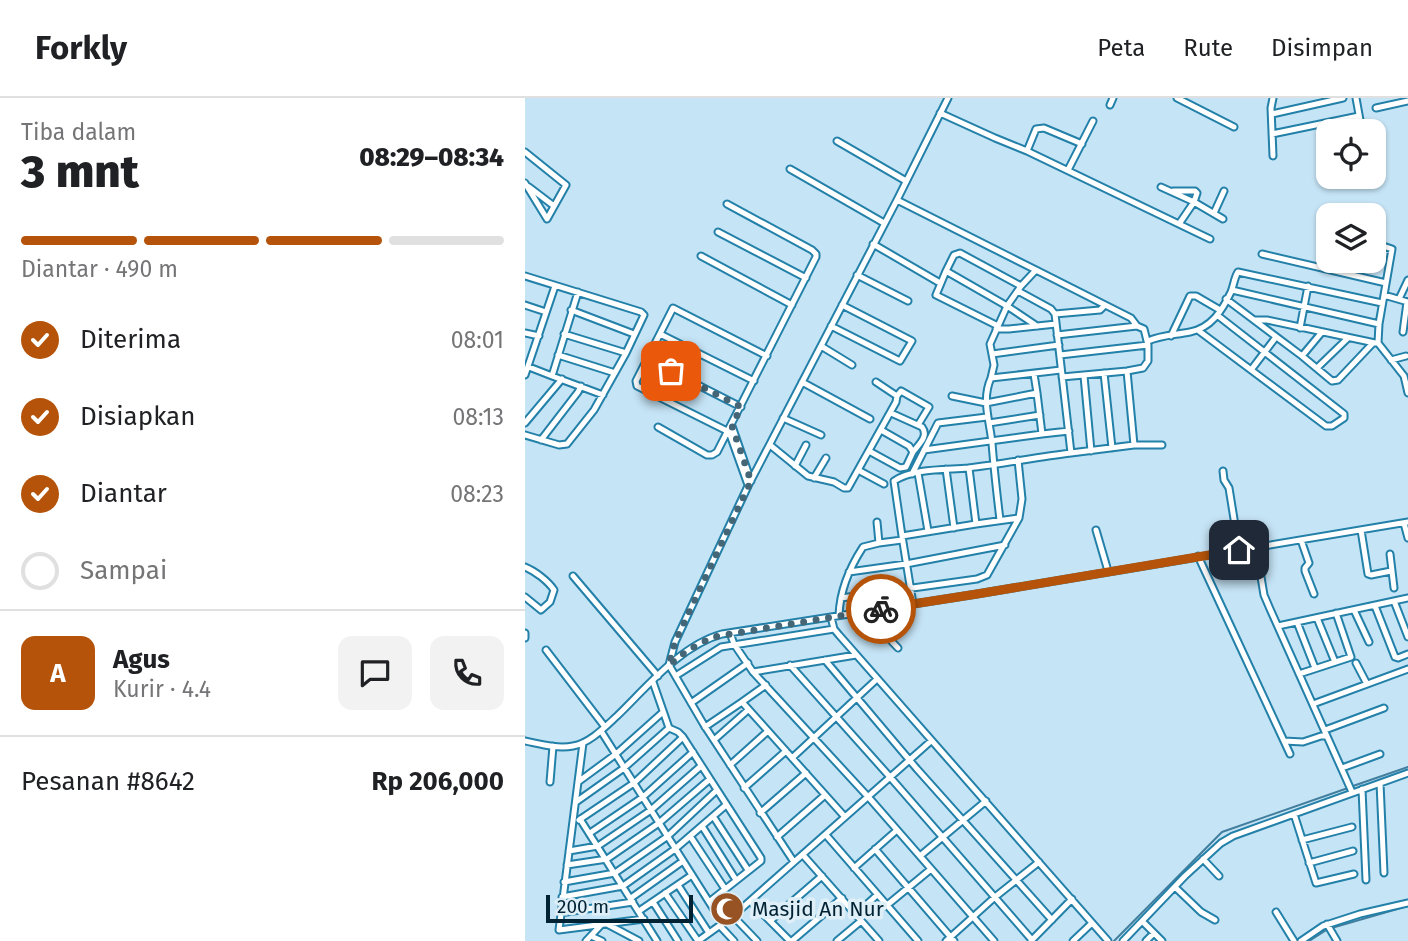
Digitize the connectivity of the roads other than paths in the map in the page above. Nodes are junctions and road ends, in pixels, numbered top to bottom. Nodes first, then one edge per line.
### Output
1 (947, 98) edge
2 (1177, 98) edge
3 (1273, 98) edge
4 (1343, 98) edge
5 (1356, 98) edge
6 (1407, 100) edge
7 (1376, 108) dead end
8 (940, 113) junction
9 (1272, 114) junction
10 (1359, 116) junction
11 (1360, 119) edge
12 (1093, 121) dead end
13 (1234, 127) dead end
14 (1272, 134) junction
15 (837, 141) dead end
16 (1081, 144) junction
17 (1027, 151) junction
18 (525, 153) edge
19 (1273, 156) dead end
20 (790, 169) dead end
21 (1068, 170) junction
22 (907, 181) junction
23 (526, 184) edge
24 (1161, 187) dead end
25 (1170, 190) junction
26 (1224, 191) dead end
27 (897, 200) junction
28 (1194, 202) junction
29 (727, 204) dead end
30 (554, 206) junction
31 (1214, 213) junction
32 (1223, 219) dead end
33 (884, 223) junction
34 (1179, 224) junction
35 (718, 232) dead end
36 (1210, 239) dead end
37 (873, 244) junction
38 (1386, 247) edge
39 (1263, 254) dead end
40 (701, 256) dead end
41 (1035, 270) junction
42 (946, 271) junction
43 (857, 275) junction
44 (525, 276) edge
45 (806, 278) junction
46 (1408, 280) edge
47 (940, 283) junction
48 (1386, 283) junction
49 (555, 286) junction
50 (1308, 286) junction
51 (1020, 288) junction
52 (1232, 290) junction
53 (578, 292) junction
54 (1384, 295) junction
55 (1226, 299) junction
56 (1399, 299) junction
57 (908, 300) dead end
58 (1408, 302) edge
59 (1383, 303) junction
60 (525, 305) edge
61 (792, 305) junction
62 (842, 305) junction
63 (1105, 305) junction
64 (1007, 306) junction
65 (1305, 307) junction
66 (571, 310) junction
67 (546, 312) junction
68 (1218, 313) junction
69 (1055, 314) junction
70 (1255, 320) junction
71 (1055, 324) junction
72 (1379, 324) junction
73 (831, 326) junction
74 (1037, 326) junction
75 (1137, 326) junction
76 (997, 327) junction
77 (1300, 328) junction
78 (1199, 331) junction
79 (1322, 332) junction
80 (1403, 332) dead end
81 (525, 333) edge
82 (564, 334) junction
83 (634, 334) junction
84 (660, 334) junction
85 (1057, 335) junction
86 (539, 336) junction
87 (1171, 336) junction
88 (1276, 337) junction
89 (1348, 338) junction
90 (1148, 343) junction
91 (1376, 343) junction
92 (1059, 345) junction
93 (821, 346) junction
94 (1264, 351) junction
95 (626, 354) junction
96 (992, 354) junction
97 (558, 355) junction
98 (1060, 355) junction
99 (767, 356) junction
100 (1302, 356) junction
101 (1406, 356) edge
102 (647, 359) junction
103 (1391, 360) junction
104 (852, 365) dead end
105 (529, 367) junction
106 (1317, 368) junction
107 (1251, 370) junction
108 (1127, 371) junction
109 (615, 373) junction
110 (1104, 373) junction
111 (1034, 374) junction
112 (1062, 374) junction
113 (525, 375) edge
114 (552, 376) junction
115 (1084, 376) junction
116 (562, 379) junction
117 (991, 379) junction
118 (754, 381) junction
119 (802, 382) junction
120 (876, 382) dead end
121 (581, 386) junction
122 (1037, 393) junction
123 (1408, 394) edge
124 (603, 395) junction
125 (897, 396) junction
126 (952, 396) dead end
127 (986, 403) junction
128 (741, 407) junction
129 (891, 413) junction
130 (1040, 415) junction
131 (783, 418) junction
132 (870, 419) dead end
133 (988, 420) junction
134 (525, 423) edge
135 (918, 425) junction
136 (658, 427) dead end
137 (730, 429) junction
138 (881, 430) junction
139 (1069, 431) junction
140 (1042, 434) junction
141 (525, 435) edge
142 (821, 435) dead end
143 (541, 440) junction
144 (992, 441) junction
145 (770, 445) junction
146 (1134, 445) junction
147 (1162, 445) dead end
148 (806, 446) dead end
149 (1112, 448) junction
150 (924, 450) junction
151 (869, 451) junction
152 (1091, 451) junction
153 (913, 453) junction
154 (1071, 453) junction
155 (827, 457) dead end
156 (1019, 460) junction
157 (993, 464) junction
158 (795, 466) junction
159 (969, 468) junction
160 (946, 469) junction
161 (858, 470) junction
162 (1223, 471) dead end
163 (915, 473) junction
164 (814, 478) junction
165 (749, 483) junction
166 (884, 484) dead end
167 (1019, 518) junction
168 (1000, 520) junction
169 (877, 522) dead end
170 (1406, 522) edge
171 (976, 524) junction
172 (954, 528) junction
173 (1096, 530) dead end
174 (1361, 530) junction
175 (928, 531) junction
176 (902, 538) junction
177 (1408, 538) edge
178 (1301, 540) junction
179 (880, 543) junction
180 (1005, 545) junction
181 (1238, 545) junction
182 (1256, 547) junction
183 (1389, 554) dead end
184 (1198, 556) junction
185 (906, 564) junction
186 (525, 567) edge
187 (1108, 571) junction
188 (1391, 571) junction
189 (849, 572) junction
190 (573, 576) dead end
191 (977, 586) junction
192 (1394, 588) dead end
193 (911, 590) junction
194 (1314, 594) dead end
195 (525, 597) edge
196 (1408, 598) edge
197 (840, 601) junction
198 (912, 601) junction
199 (1394, 601) junction
200 (1375, 606) junction
201 (1354, 610) junction
202 (863, 611) junction
203 (839, 613) junction
204 (1336, 613) junction
205 (831, 617) junction
206 (1317, 618) junction
207 (1297, 622) junction
208 (1278, 626) junction
209 (834, 629) junction
210 (730, 633) junction
211 (1408, 637) edge
212 (1369, 642) dead end
213 (734, 644) junction
214 (898, 648) dead end
215 (546, 650) dead end
216 (1408, 654) edge
217 (856, 655) junction
218 (825, 660) junction
219 (1335, 662) junction
220 (748, 663) junction
221 (1356, 663) dead end
222 (669, 665) junction
223 (790, 666) junction
224 (1315, 668) junction
225 (1408, 669) edge
226 (753, 672) junction
227 (1299, 674) junction
228 (677, 675) junction
229 (658, 676) junction
230 (877, 679) junction
231 (653, 682) junction
232 (1367, 684) junction
233 (766, 685) junction
234 (858, 698) junction
235 (742, 702) junction
236 (691, 703) junction
237 (1313, 704) junction
238 (1384, 708) dead end
239 (748, 710) junction
240 (663, 712) junction
241 (836, 717) junction
242 (669, 727) junction
243 (705, 727) junction
244 (603, 729) junction
245 (768, 731) junction
246 (1326, 733) junction
247 (683, 737) junction
248 (813, 737) junction
249 (714, 740) junction
250 (525, 741) edge
251 (931, 741) junction
252 (1283, 741) junction
253 (583, 743) junction
254 (553, 746) junction
255 (786, 751) junction
256 (693, 752) junction
257 (616, 754) junction
258 (1290, 754) dead end
259 (1380, 754) dead end
260 (792, 758) junction
261 (910, 760) junction
262 (701, 765) junction
263 (730, 765) junction
264 (624, 768) junction
265 (1342, 768) junction
266 (806, 773) junction
267 (1408, 773) edge
268 (890, 777) junction
269 (709, 779) junction
270 (550, 782) dead end
271 (578, 782) junction
272 (634, 783) junction
273 (1380, 783) junction
274 (744, 788) junction
275 (1351, 789) junction
276 (1362, 789) junction
277 (717, 790) junction
278 (825, 794) junction
279 (643, 797) junction
280 (868, 797) junction
281 (986, 801) junction
282 (576, 802) junction
283 (726, 805) junction
284 (651, 810) junction
285 (761, 813) junction
286 (1294, 814) junction
287 (713, 816) junction
288 (845, 817) junction
289 (580, 819) junction
290 (964, 820) junction
291 (659, 822) junction
292 (573, 823) junction
293 (702, 827) junction
294 (1352, 827) dead end
295 (897, 830) junction
296 (572, 832) junction
297 (589, 832) junction
298 (825, 835) junction
299 (668, 836) junction
300 (689, 836) junction
301 (777, 837) junction
302 (943, 837) junction
303 (1302, 840) junction
304 (599, 846) junction
305 (675, 849) junction
306 (875, 849) junction
307 (569, 851) junction
308 (1353, 851) dead end
309 (803, 855) junction
310 (920, 856) junction
311 (607, 859) junction
312 (1203, 859) junction
313 (683, 861) junction
314 (794, 862) junction
315 (1039, 862) junction
316 (1309, 863) junction
317 (567, 865) junction
318 (854, 868) junction
319 (931, 869) junction
320 (748, 870) junction
321 (615, 873) junction
322 (1384, 873) dead end
323 (1354, 874) dead end
324 (692, 875) junction
325 (823, 876) junction
326 (1219, 876) dead end
327 (736, 880) junction
328 (1366, 880) dead end
329 (1017, 881) junction
330 (564, 882) junction
331 (678, 885) junction
332 (623, 886) junction
333 (1175, 887) junction
334 (908, 888) junction
335 (725, 889) junction
336 (666, 893) junction
337 (877, 895) junction
338 (562, 897) junction
339 (995, 897) junction
340 (842, 898) junction
341 (632, 900) junction
342 (1072, 900) junction
343 (750, 901) junction
344 (653, 902) junction
345 (709, 902) junction
346 (1407, 905) edge
347 (886, 906) junction
348 (639, 911) junction
349 (1276, 912) dead end
350 (560, 914) junction
351 (856, 914) junction
352 (733, 916) junction
353 (973, 917) junction
354 (644, 919) junction
355 (1052, 920) junction
356 (1215, 920) dead end
357 (770, 921) junction
358 (861, 921) junction
359 (1142, 921) junction
360 (1092, 923) junction
361 (604, 924) junction
362 (722, 925) junction
363 (1328, 926) junction
364 (1154, 933) junction
365 (708, 934) junction
366 (591, 936) junction
367 (950, 940) edge
368 (1031, 940) edge
369 (586, 941) edge
370 (602, 941) edge
371 (639, 941) edge
372 (657, 941) edge
373 (678, 941) edge
374 (698, 941) edge
375 (713, 941) edge
376 (734, 941) edge
377 (757, 941) edge
378 (791, 941) edge
379 (837, 941) edge
380 (879, 941) edge
381 (918, 941) edge
382 (994, 941) edge
383 (1073, 941) edge
384 (1108, 941) edge
385 (1123, 941) edge
386 (1146, 941) edge
387 (1162, 941) edge
388 (1294, 941) edge
389 (1301, 941) edge
390 (1337, 941) edge

1 - 8 street
2 - 13 street
3 - 9 street
4 - 9 street
5 - 10 street
6 - 7 street
8 - 17 street
8 - 22 street
9 - 14 street
10 - 11 street
10 - 14 street
12 - 16 street
14 - 19 street
15 - 22 street
16 - 17 street
16 - 21 street
17 - 21 street
18 - 30 street
20 - 33 street
21 - 34 street
22 - 27 street
23 - 30 street
23 - 30 street
24 - 25 street
25 - 28 street
25 - 28 street
26 - 31 street
27 - 33 street
27 - 41 street
28 - 31 street
28 - 34 street
29 - 45 street
31 - 32 street
33 - 37 street
34 - 36 street
35 - 45 street
37 - 43 street
37 - 47 street
38 - 48 street
39 - 48 street
40 - 61 street
41 - 51 street
41 - 63 street
42 - 47 street
42 - 51 street
42 - 64 street
43 - 57 street
43 - 62 street
44 - 49 street
45 - 61 street
46 - 56 street
47 - 76 street
48 - 54 street
49 - 53 street
49 - 67 street
50 - 52 street
50 - 59 street
50 - 65 street
51 - 64 street
51 - 69 street
52 - 55 street
52 - 65 street
53 - 66 street
53 - 83 street
54 - 56 street
54 - 59 street
55 - 68 street
55 - 70 street
56 - 58 street
58 - 80 street
59 - 72 street
60 - 67 street
61 - 99 street
62 - 73 street
62 - 73 street
63 - 69 street
63 - 75 street
64 - 74 street
64 - 76 street
65 - 72 street
65 - 77 street
66 - 82 street
66 - 83 street
67 - 86 street
68 - 78 street
68 - 87 street
68 - 94 street
69 - 71 street
70 - 77 street
70 - 88 street
71 - 74 street
71 - 85 street
72 - 91 street
73 - 93 street
74 - 76 street
75 - 85 street
75 - 90 street
76 - 96 street
77 - 79 street
78 - 87 street
78 - 107 street
79 - 89 street
79 - 100 street
81 - 86 street
82 - 95 street
82 - 97 street
83 - 95 street
84 - 99 street
84 - 102 street
84 - 118 street
85 - 92 street
86 - 105 street
87 - 90 street
88 - 94 street
88 - 100 street
89 - 91 street
89 - 106 street
90 - 98 street
90 - 108 street
91 - 103 street
91 - 106 street
92 - 96 street
92 - 98 street
93 - 104 street
93 - 119 street
94 - 107 street
94 - 107 street
95 - 109 street
96 - 117 street
97 - 109 street
97 - 114 street
98 - 112 street
99 - 118 street
100 - 106 street
101 - 103 street
102 - 128 street
102 - 137 street
103 - 123 street
105 - 113 street
105 - 114 street
108 - 110 street
108 - 146 street
109 - 124 street
110 - 115 street
110 - 149 street
111 - 112 street
111 - 117 street
111 - 122 street
112 - 115 street
112 - 139 street
114 - 116 street
115 - 152 street
116 - 121 street
116 - 134 street
117 - 127 street
118 - 128 street
119 - 131 street
119 - 132 street
120 - 125 street
121 - 124 street
121 - 143 street
122 - 127 street
122 - 130 street
124 - 143 street
125 - 129 street
125 - 135 street
126 - 127 street
127 - 133 street
128 - 137 street
129 - 135 street
129 - 138 street
130 - 133 street
130 - 140 street
131 - 142 street
131 - 145 street
133 - 144 street
133 - 150 street
135 - 153 street
136 - 137 street
137 - 165 street
138 - 151 street
138 - 153 street
139 - 140 street
139 - 154 street
140 - 144 street
141 - 143 street
144 - 150 street
144 - 157 street
145 - 158 street
145 - 165 street
146 - 147 street
146 - 149 street
148 - 158 street
149 - 152 street
150 - 163 street
151 - 153 street
151 - 161 street
152 - 154 street
154 - 156 street
155 - 164 street
156 - 157 street
156 - 167 street
157 - 159 street
157 - 168 street
158 - 164 street
159 - 160 street
159 - 171 street
160 - 163 street
160 - 172 street
161 - 164 street
161 - 166 street
162 - 181 street
163 - 175 street
163 - 176 street
165 - 222 street
167 - 168 street
167 - 180 street
168 - 171 street
169 - 179 street
170 - 174 street
170 - 177 street
171 - 172 street
172 - 175 street
173 - 187 street
174 - 178 street
174 - 188 street
175 - 176 street
176 - 179 street
176 - 185 street
178 - 182 street
178 - 194 street
179 - 189 street
180 - 185 street
180 - 191 street
181 - 182 street
181 - 184 street
182 - 208 street
183 - 188 street
184 - 187 street
184 - 252 street
185 - 189 street
185 - 193 street
186 - 195 street
187 - 191 street
188 - 192 street
189 - 197 street
190 - 229 street
191 - 193 street
191 - 198 street
193 - 197 street
193 - 198 street
196 - 199 street
197 - 203 street
198 - 202 street
199 - 200 street
199 - 211 street
200 - 201 street
200 - 216 street
201 - 204 street
201 - 212 street
202 - 203 street
202 - 214 street
203 - 205 street
204 - 206 street
204 - 219 street
205 - 209 street
205 - 210 street
206 - 207 street
206 - 219 street
207 - 208 street
207 - 224 street
208 - 227 street
209 - 213 street
209 - 217 street
210 - 213 street
210 - 222 street
213 - 220 street
213 - 228 street
215 - 244 street
217 - 218 street
217 - 230 street
218 - 223 street
218 - 234 street
219 - 224 street
220 - 226 street
220 - 236 street
221 - 232 street
222 - 228 street
222 - 229 street
223 - 226 street
223 - 241 street
224 - 227 street
225 - 232 street
226 - 233 street
227 - 237 street
228 - 236 street
229 - 231 street
230 - 234 street
230 - 251 street
231 - 240 street
231 - 244 street
232 - 237 street
233 - 235 street
233 - 248 street
234 - 241 street
234 - 261 street
235 - 239 street
235 - 243 street
236 - 243 street
237 - 246 street
238 - 246 street
239 - 245 street
239 - 249 street
240 - 242 street
240 - 257 street
241 - 248 street
241 - 268 street
242 - 247 street
242 - 264 street
243 - 249 street
244 - 253 street
244 - 257 street
245 - 255 street
245 - 263 street
246 - 252 street
246 - 265 street
247 - 256 street
247 - 272 street
248 - 260 street
248 - 280 street
249 - 263 street
250 - 254 street
251 - 261 street
251 - 281 street
252 - 258 street
253 - 254 street
253 - 271 street
254 - 270 street
255 - 260 street
255 - 274 street
256 - 262 street
256 - 279 street
257 - 264 street
257 - 271 street
259 - 265 street
260 - 266 street
261 - 268 street
261 - 290 street
262 - 269 street
262 - 284 street
263 - 274 street
264 - 272 street
264 - 282 street
265 - 275 street
266 - 278 street
266 - 285 street
267 - 273 street
268 - 280 street
268 - 302 street
269 - 277 street
269 - 291 street
271 - 282 street
272 - 279 street
272 - 289 street
273 - 276 street
273 - 322 street
274 - 285 street
275 - 276 street
275 - 286 street
276 - 328 street
277 - 283 street
277 - 299 street
278 - 288 street
278 - 301 street
279 - 284 street
279 - 297 street
280 - 288 street
280 - 295 street
281 - 290 street
281 - 315 street
282 - 292 street
283 - 287 street
283 - 320 street
284 - 291 street
284 - 304 street
285 - 301 street
286 - 303 street
286 - 312 street
287 - 293 street
287 - 320 street
288 - 298 street
289 - 292 street
289 - 297 street
290 - 302 street
290 - 329 street
291 - 299 street
291 - 311 street
292 - 296 street
293 - 300 street
293 - 327 street
294 - 303 street
295 - 306 street
295 - 310 street
296 - 297 street
296 - 307 street
297 - 304 street
298 - 309 street
298 - 318 street
299 - 305 street
299 - 321 street
300 - 305 street
300 - 335 street
301 - 314 street
302 - 310 street
302 - 339 street
303 - 316 street
304 - 307 street
304 - 311 street
305 - 313 street
305 - 332 street
306 - 318 street
306 - 334 street
307 - 317 street
308 - 316 street
309 - 314 street
309 - 325 street
310 - 319 street
311 - 317 street
311 - 321 street
312 - 326 street
312 - 333 street
313 - 324 street
313 - 341 street
314 - 343 street
315 - 329 street
315 - 342 street
316 - 323 street
317 - 330 street
318 - 337 street
319 - 334 street
319 - 353 street
320 - 327 street
321 - 330 street
321 - 332 street
324 - 331 street
324 - 345 street
325 - 340 street
325 - 357 street
327 - 335 street
329 - 339 street
329 - 355 street
330 - 338 street
331 - 336 street
331 - 365 street
332 - 338 street
332 - 341 street
333 - 356 street
333 - 359 street
334 - 347 street
334 - 367 street
335 - 345 street
336 - 344 street
336 - 374 street
337 - 347 street
337 - 351 street
338 - 350 street
339 - 353 street
339 - 368 street
340 - 351 street
340 - 378 street
341 - 348 street
341 - 350 street
342 - 355 street
342 - 360 street
343 - 352 street
343 - 357 street
344 - 348 street
344 - 373 street
345 - 362 street
346 - 363 street
347 - 381 street
348 - 354 street
349 - 388 street
350 - 361 street
351 - 358 street
352 - 362 street
352 - 377 street
353 - 367 street
353 - 382 street
354 - 361 street
354 - 372 street
355 - 368 street
357 - 378 street
358 - 379 street
358 - 380 street
359 - 364 street
359 - 385 street
360 - 383 street
360 - 384 street
361 - 366 street
361 - 371 street
362 - 365 street
362 - 376 street
363 - 389 street
363 - 390 street
364 - 386 street
364 - 387 street
365 - 374 street
365 - 375 street
366 - 369 street
366 - 370 street

